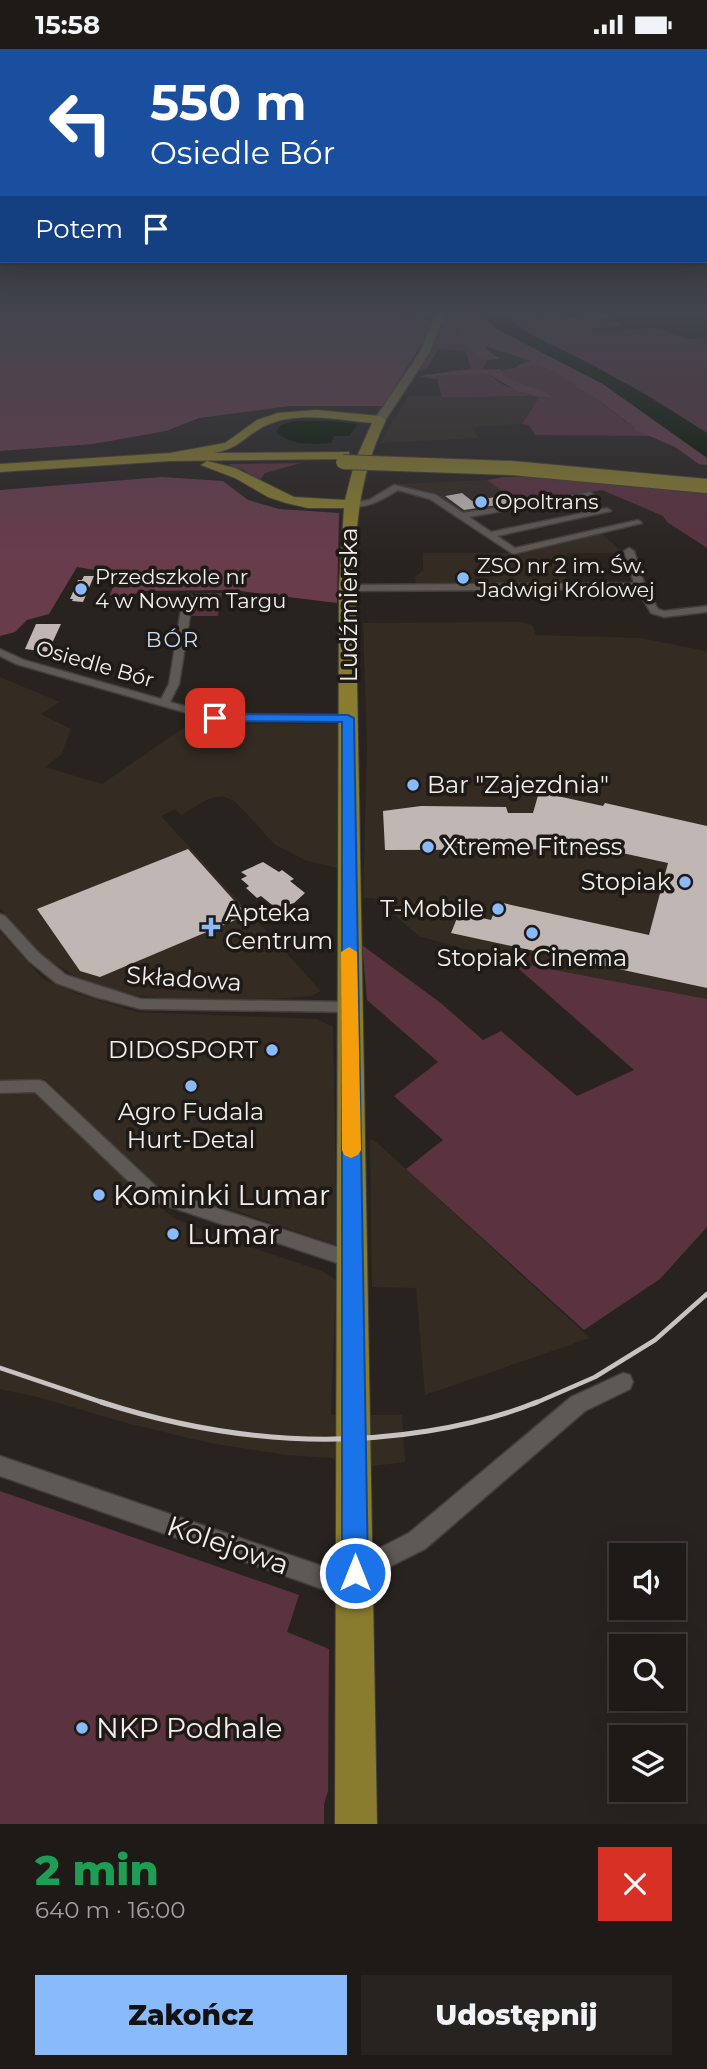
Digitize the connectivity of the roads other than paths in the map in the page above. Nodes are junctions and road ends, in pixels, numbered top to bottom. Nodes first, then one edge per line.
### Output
1 (395, 396) edge
2 (380, 420) junction
3 (251, 431) junction
4 (170, 457) junction
5 (324, 458) junction
6 (343, 459) junction
7 (187, 463) junction
8 (0, 468) edge
9 (0, 475) edge
10 (707, 479) edge
11 (707, 486) edge
12 (265, 489) junction
13 (590, 495) dead end
14 (350, 504) junction
15 (607, 511) dead end
16 (461, 516) junction
17 (638, 523) dead end
18 (489, 535) junction
19 (629, 551) dead end
20 (640, 586) junction
21 (346, 588) junction
22 (188, 597) dead end
23 (707, 609) edge
24 (0, 652) edge
25 (164, 703) junction
26 (348, 718) junction
27 (0, 919) edge
28 (350, 1007) junction
29 (0, 1087) edge
30 (352, 1260) junction
31 (624, 1382) dead end
32 (0, 1467) edge
33 (355, 1582) junction
34 (355, 1824) edge

1 - 2 main road, Ludźmierska
2 - 3 main road
2 - 14 main road, Ludźmierska
3 - 4 main road
3 - 5 main road
4 - 5 main road
4 - 8 main road
5 - 6 main road
5 - 7 main road
5 - 12 main road
6 - 10 main road
6 - 11 main road, bridge
7 - 9 main road
7 - 12 main road
12 - 14 main road
13 - 16 street
14 - 16 street
14 - 21 main road, Ludźmierska
15 - 18 street
16 - 18 street
17 - 18 street
19 - 20 street
20 - 21 street
20 - 23 street
21 - 26 main road, Ludźmierska
22 - 25 street
24 - 25 street, Osiedle Bór
25 - 26 street, Osiedle Bór
26 - 28 main road, Ludźmierska
27 - 28 street, Składowa
28 - 30 main road, Ludźmierska
29 - 30 street
30 - 33 main road, Ludźmierska
31 - 33 street
32 - 33 street, Kolejowa
33 - 34 main road

